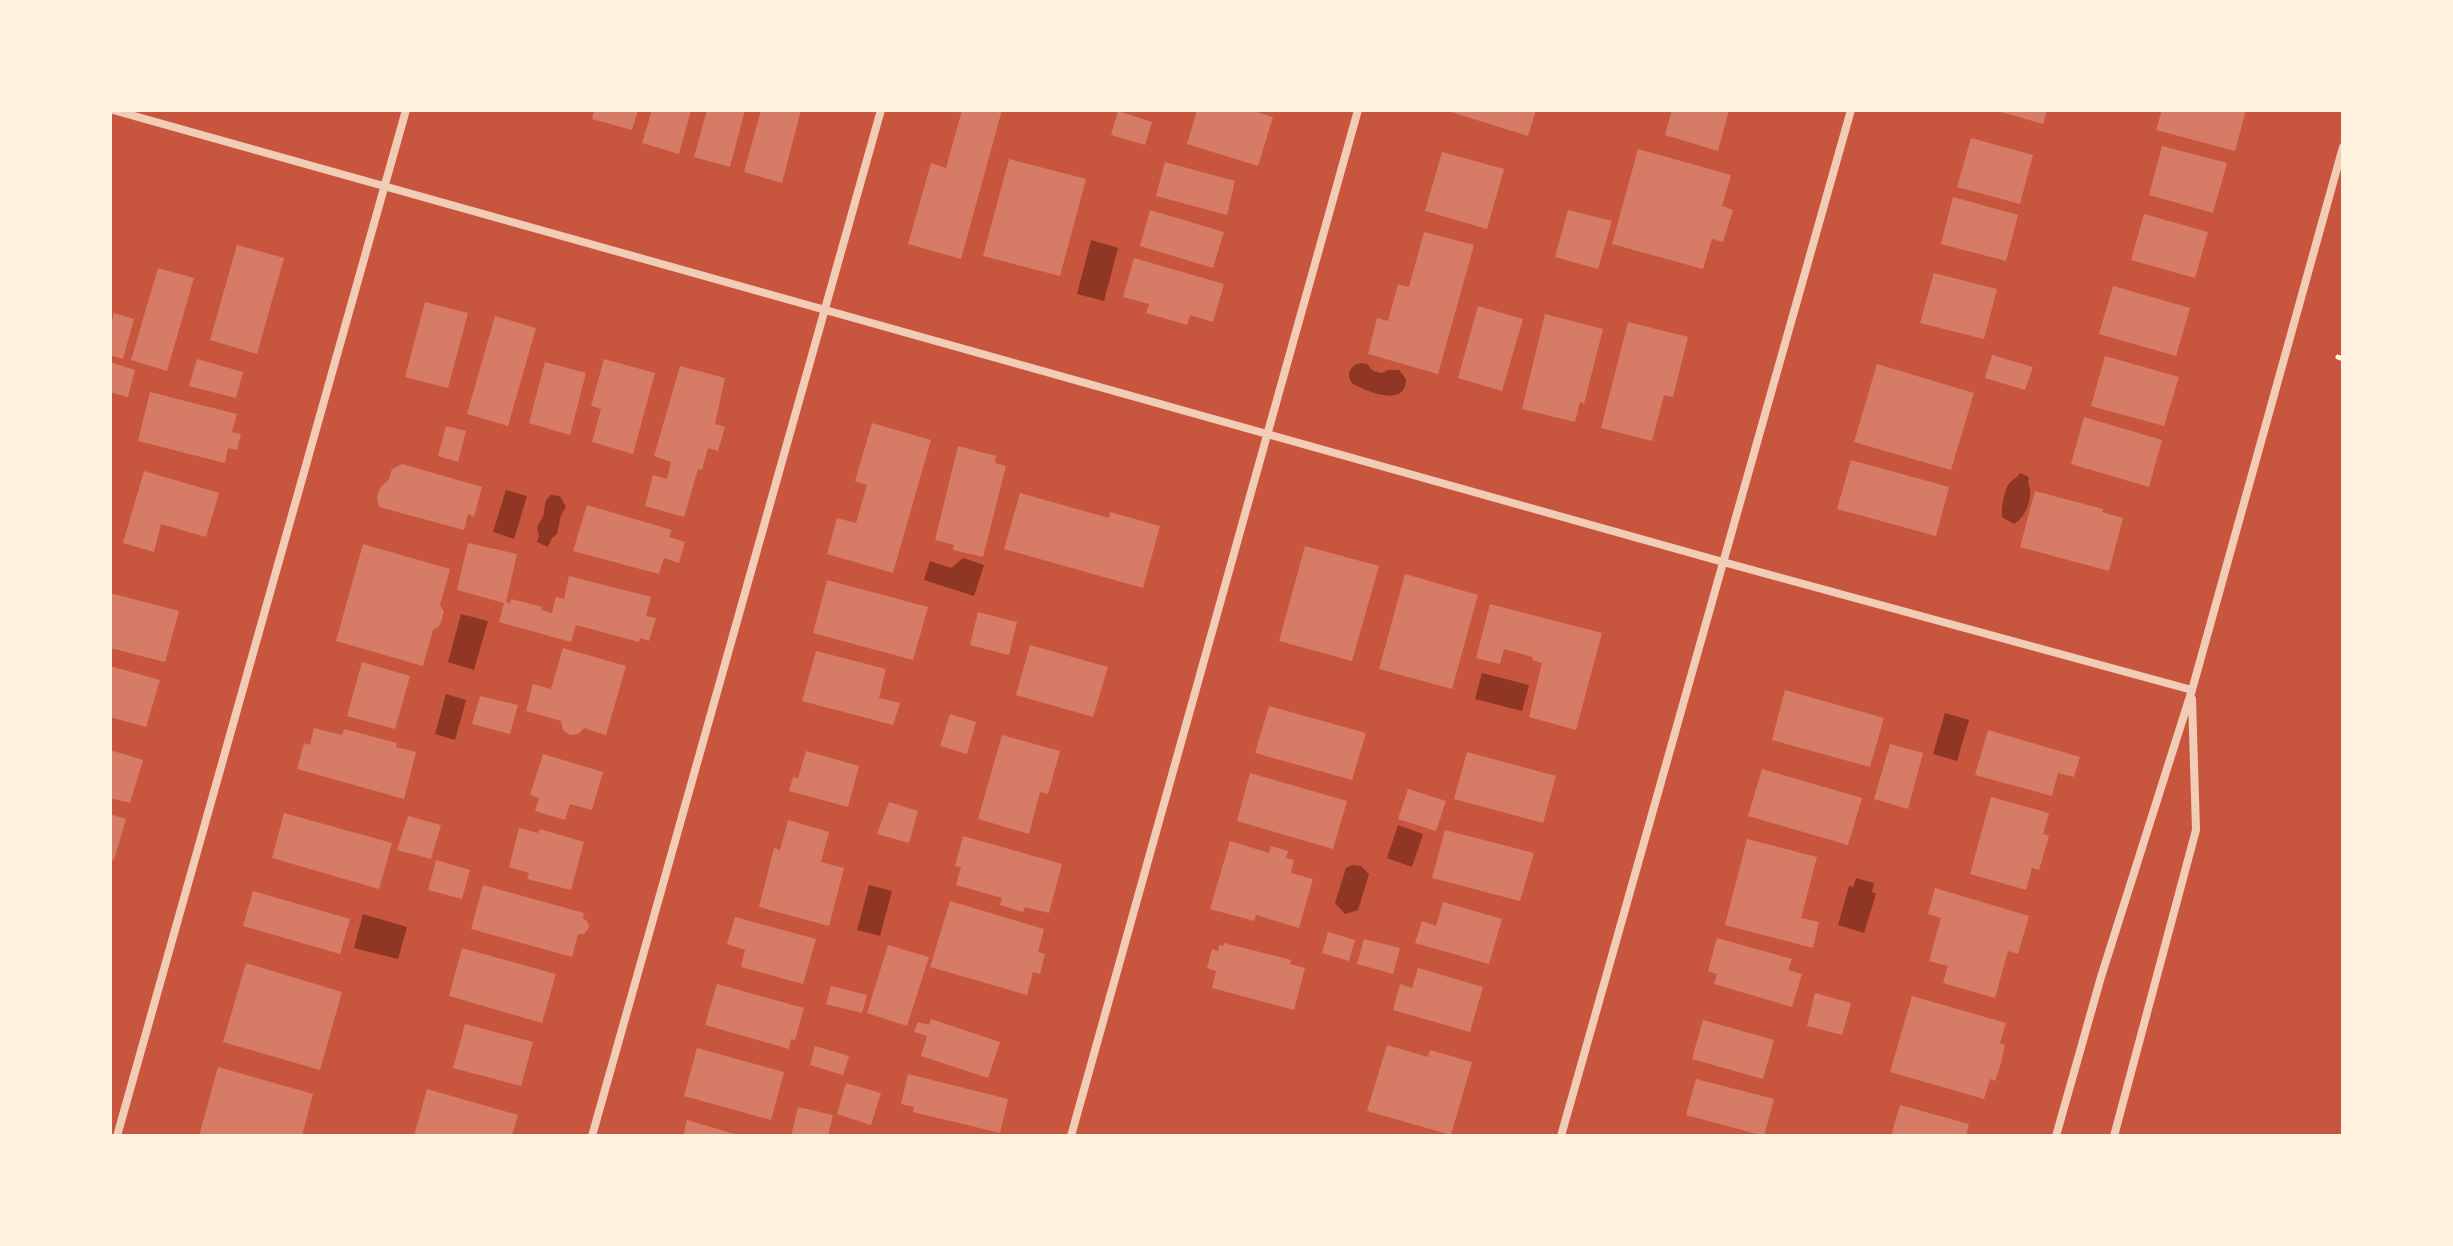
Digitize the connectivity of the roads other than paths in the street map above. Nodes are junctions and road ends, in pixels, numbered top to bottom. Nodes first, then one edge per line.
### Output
1 (113, 110) edge
2 (406, 110) edge
3 (881, 110) edge
4 (1358, 110) edge
5 (1851, 110) edge
6 (2343, 147) edge
7 (384, 186) junction
8 (824, 309) junction
9 (1267, 434) junction
10 (1723, 562) junction
11 (2192, 690) junction
12 (117, 1136) edge
13 (592, 1136) edge
14 (1071, 1136) edge
15 (1561, 1136) edge
16 (2056, 1136) edge
17 (2114, 1136) edge

1 - 7 street
2 - 7 street
3 - 8 street
4 - 9 street
5 - 10 street
6 - 11 street
7 - 8 street
7 - 12 street
8 - 9 street
8 - 13 street
9 - 10 street
9 - 14 street
10 - 11 street
10 - 15 street
11 - 16 street
11 - 17 street

